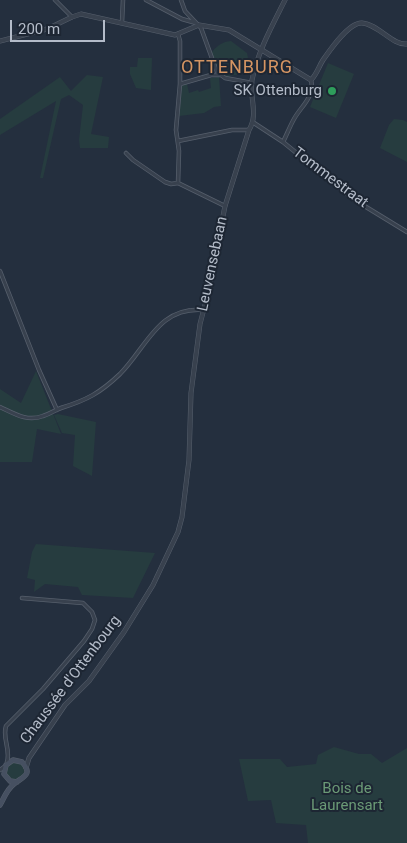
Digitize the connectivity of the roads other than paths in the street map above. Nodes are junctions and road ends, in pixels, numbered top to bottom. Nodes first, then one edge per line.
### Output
1 (55, 0) edge
2 (123, 0) edge
3 (146, 0) edge
4 (181, 0) edge
5 (285, 0) edge
6 (72, 17) junction
7 (122, 22) junction
8 (198, 24) junction
9 (178, 34) junction
10 (0, 41) edge
11 (407, 44) edge
12 (260, 50) junction
13 (215, 68) junction
14 (211, 75) junction
15 (220, 75) junction
16 (311, 80) junction
17 (252, 83) junction
18 (180, 84) junction
19 (254, 123) junction
20 (249, 130) junction
21 (178, 141) junction
22 (283, 142) junction
23 (126, 153) dead end
24 (178, 184) junction
25 (225, 206) junction
26 (407, 232) edge
27 (0, 271) edge
28 (204, 310) junction
29 (0, 407) edge
30 (57, 410) junction
31 (175, 538) joint
32 (22, 598) dead end
33 (9, 753) junction
34 (29, 758) junction
35 (18, 760) junction
36 (4, 766) edge
37 (26, 768) junction
38 (4, 777) edge
39 (18, 782) junction
40 (7, 791) junction
41 (0, 805) edge

1 - 6 street
2 - 7 street
3 - 8 street
4 - 8 street
5 - 12 street
6 - 7 street
6 - 10 street
7 - 9 street
8 - 9 street
8 - 12 street
8 - 13 street
9 - 18 street
11 - 16 street
12 - 16 street
12 - 17 street
13 - 14 street
13 - 15 street
14 - 15 street
14 - 18 street
15 - 17 street
16 - 22 street
17 - 19 street
18 - 21 street
19 - 20 street, Leuvensebaan
19 - 22 street, Tommestraat
20 - 21 street
20 - 25 street, Leuvensebaan
21 - 24 street
22 - 26 street, Tommestraat
23 - 24 street
24 - 25 street
25 - 28 street, Leuvensebaan
27 - 30 street
28 - 30 street
28 - 31 street, Leuvensebaan
29 - 30 street
31 - 34 street, Chaussée d'Ottenbourg
32 - 33 street
33 - 35 street
33 - 36 street
34 - 35 street, Chaussée d'Ottenbourg
34 - 37 street, Chaussée d'Ottenbourg
35 - 36 main road, Chaussée d'Ottenbourg
35 - 37 main road, Chaussée d'Ottenbourg
36 - 38 main road, Chaussée d'Ottenbourg
37 - 39 main road, Chaussée d'Ottenbourg
38 - 39 main road
38 - 40 main road, Chaussée d'Ottenbourg
39 - 40 main road, Chaussée d'Ottenbourg
40 - 41 main road, Chaussée d'Ottenbourg

